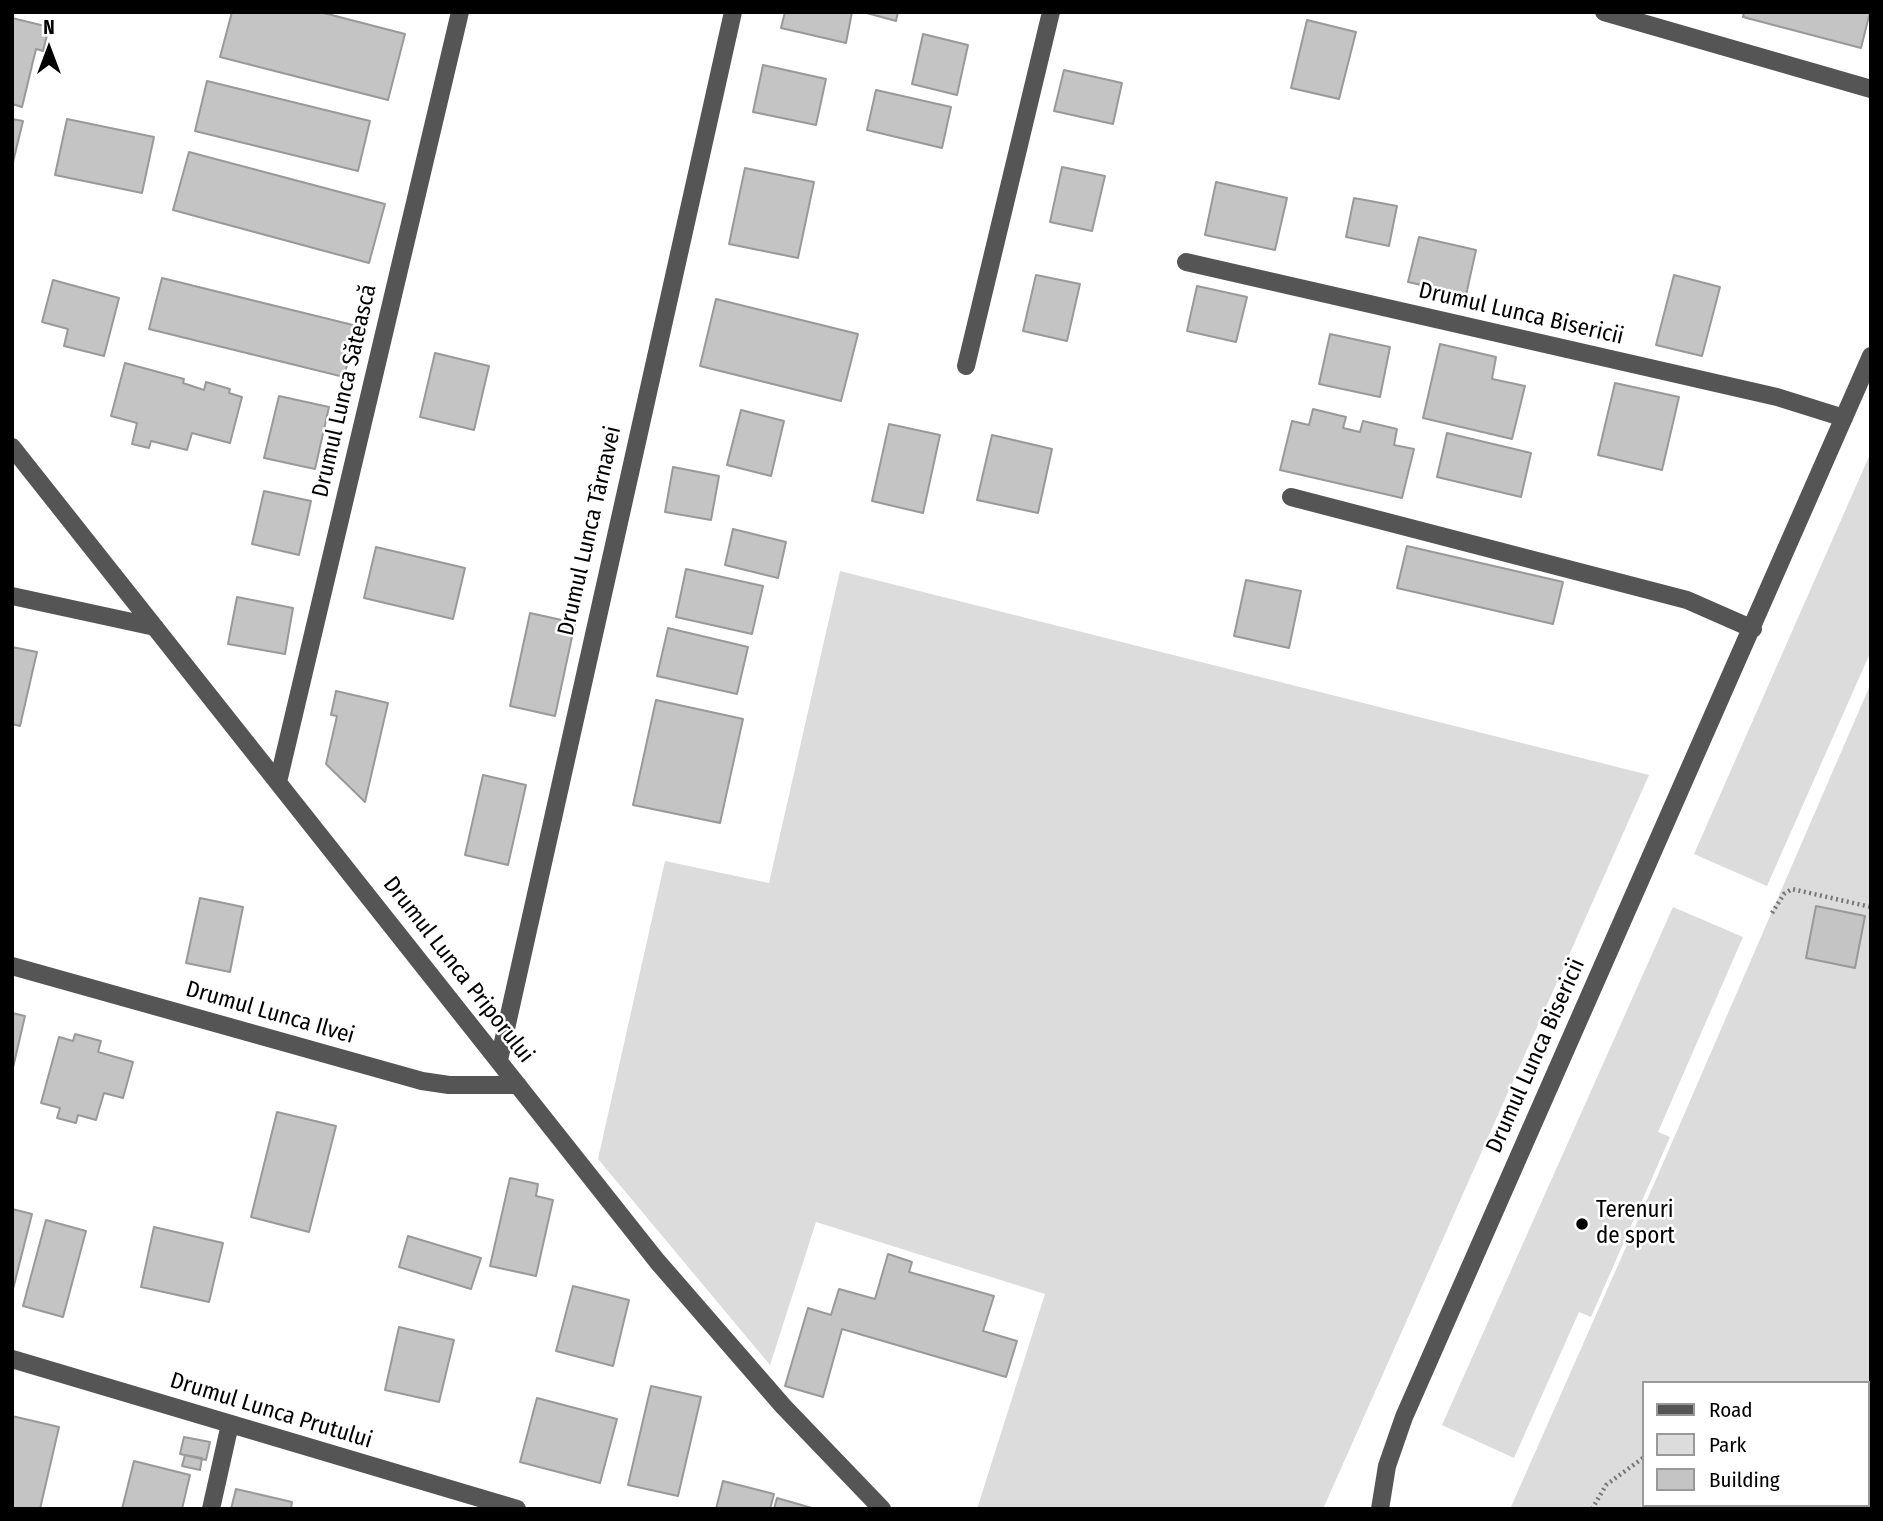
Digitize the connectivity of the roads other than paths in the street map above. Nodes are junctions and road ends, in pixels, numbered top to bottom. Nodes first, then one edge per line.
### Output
1 (460, 12) edge
2 (733, 12) edge
3 (1051, 12) edge
4 (1604, 12) edge
5 (1871, 89) edge
6 (1186, 262) dead end
7 (1871, 356) edge
8 (966, 366) dead end
9 (1844, 418) junction
10 (12, 447) edge
11 (1291, 497) dead end
12 (12, 596) edge
13 (155, 627) junction
14 (1753, 629) junction
15 (278, 782) junction
16 (12, 967) edge
17 (499, 1060) junction
18 (517, 1085) junction
19 (12, 1359) edge
20 (230, 1424) junction
21 (211, 1509) edge
22 (517, 1509) edge
23 (882, 1509) edge
24 (1380, 1509) edge

1 - 15 street, Drumul Lunca Sătească
2 - 17 street, Drumul Lunca Târnavei
3 - 8 street
4 - 5 street
6 - 9 street, Drumul Lunca Bisericii
7 - 9 street, Drumul Lunca Bisericii
9 - 14 street, Drumul Lunca Bisericii
10 - 13 street, Drumul Lunca Priporului
11 - 14 street
12 - 13 street
13 - 15 street, Drumul Lunca Priporului
14 - 24 street, Drumul Lunca Bisericii
15 - 17 street, Drumul Lunca Priporului
16 - 18 street, Drumul Lunca Ilvei
17 - 18 street, Drumul Lunca Priporului
18 - 23 street, Drumul Lunca Priporului
19 - 20 street, Drumul Lunca Prutului
20 - 21 street
20 - 22 street, Drumul Lunca Prutului

